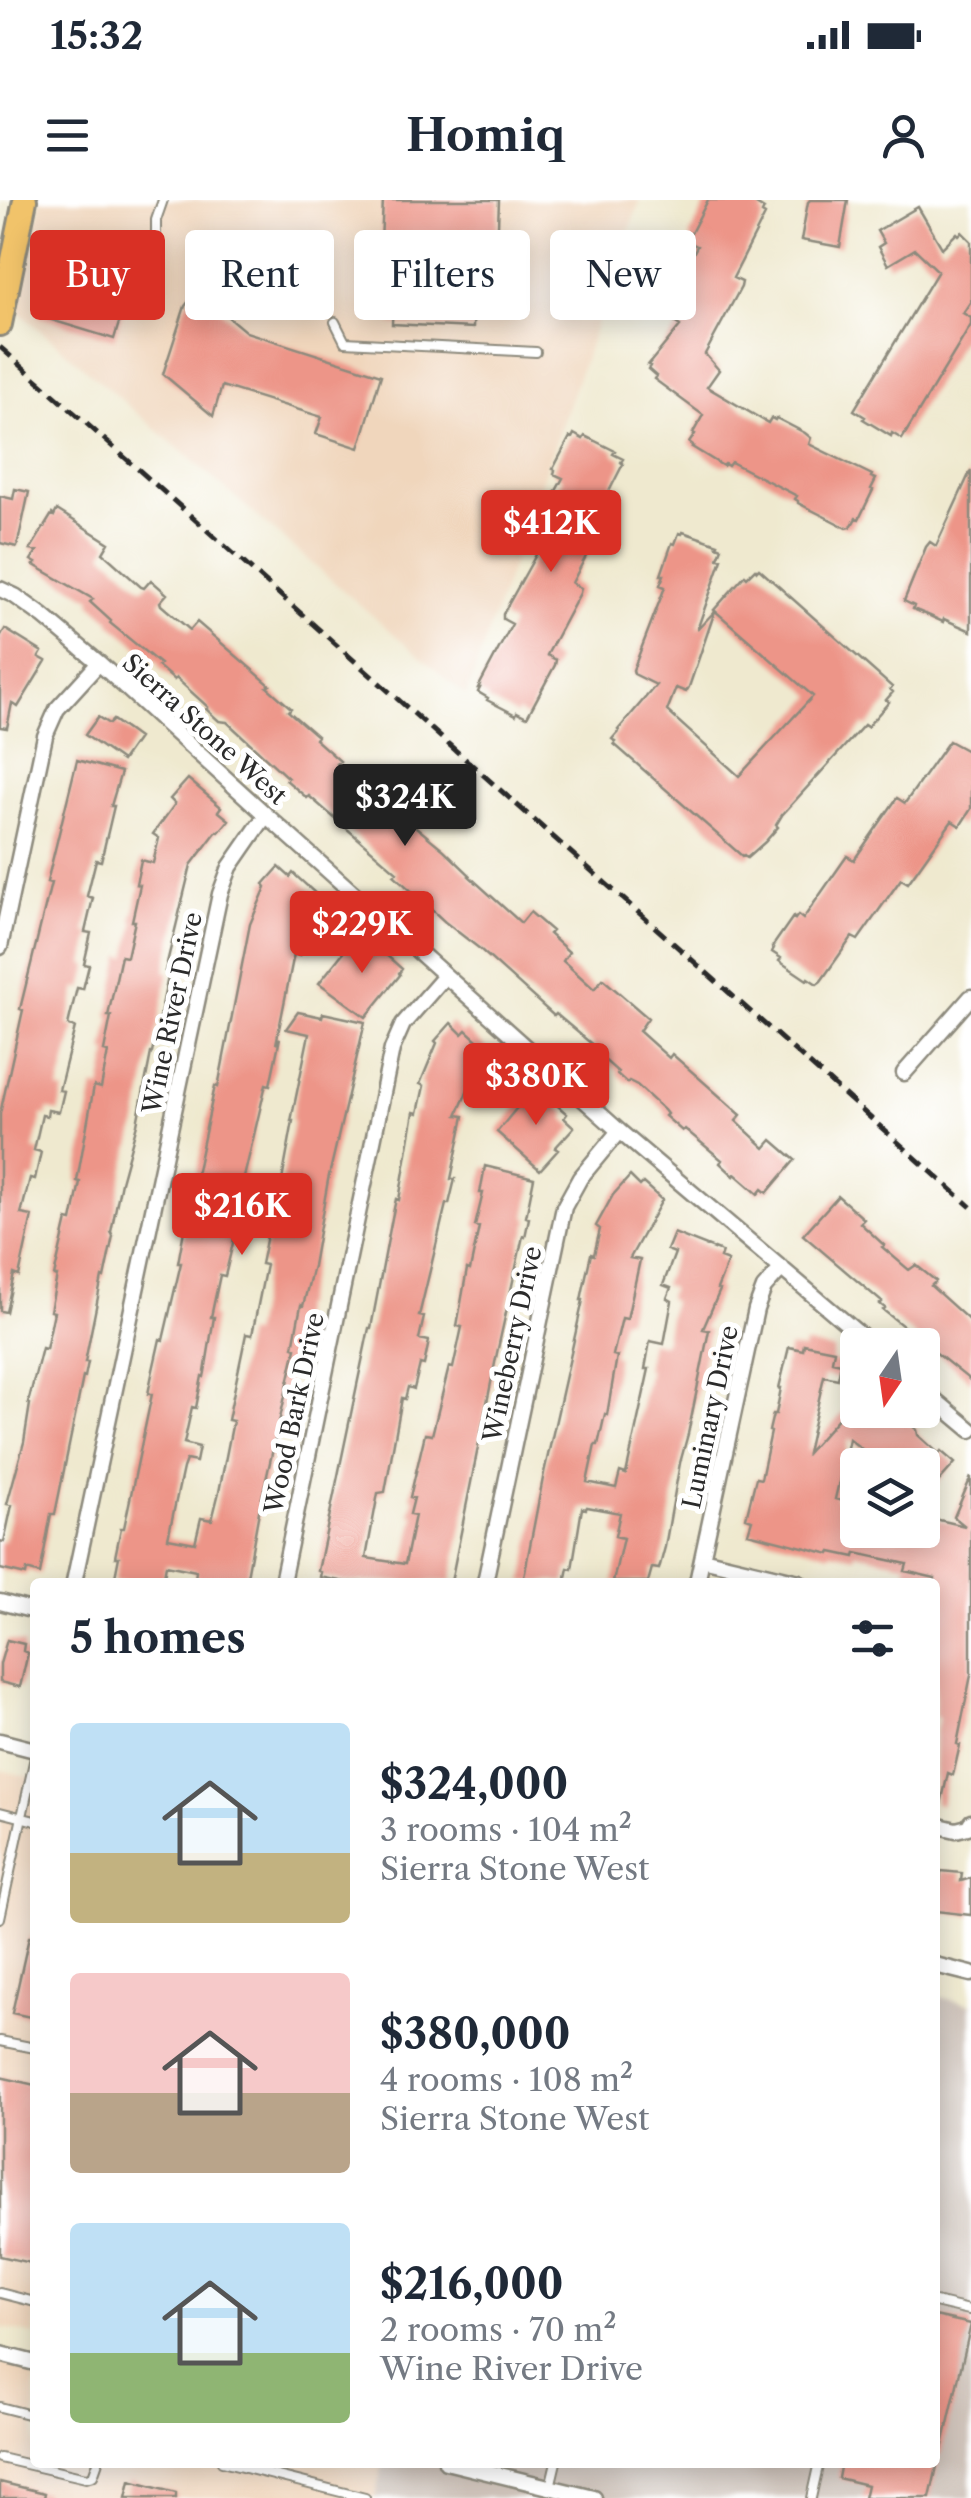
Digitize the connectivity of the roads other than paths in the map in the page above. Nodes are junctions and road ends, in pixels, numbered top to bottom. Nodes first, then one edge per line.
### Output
1 (26, 200) edge
2 (164, 200) edge
3 (156, 230) edge
4 (335, 322) dead end
5 (0, 324) edge
6 (536, 352) dead end
7 (0, 589) edge
8 (99, 663) junction
9 (266, 815) junction
10 (0, 947) edge
11 (445, 976) junction
12 (971, 997) edge
13 (904, 1073) dead end
14 (619, 1131) junction
15 (782, 1268) junction
16 (852, 1328) edge
17 (940, 1404) edge
18 (971, 1430) edge
19 (702, 1560) junction
20 (75, 1578) edge
21 (283, 1578) edge
22 (486, 1578) edge
23 (699, 1578) edge
24 (781, 1578) edge
25 (0, 1602) edge
26 (30, 1610) edge
27 (0, 1742) edge
28 (30, 1752) edge
29 (30, 1777) edge
30 (0, 1812) edge
31 (21, 1818) junction
32 (30, 1820) edge
33 (971, 1822) edge
34 (940, 1826) edge
35 (0, 1918) edge
36 (940, 1967) edge
37 (971, 1974) edge
38 (0, 2041) edge
39 (30, 2047) edge
40 (0, 2294) edge
41 (30, 2301) edge
42 (940, 2303) edge
43 (969, 2310) edge
44 (0, 2354) edge
45 (30, 2362) edge
46 (0, 2407) edge
47 (30, 2415) edge
48 (0, 2458) edge
49 (30, 2465) edge
50 (43, 2468) edge
51 (96, 2468) edge
52 (246, 2468) edge
53 (471, 2468) edge
54 (555, 2468) edge
55 (817, 2468) edge
56 (550, 2487) junction
57 (811, 2496) edge
58 (587, 2497) edge
59 (365, 2498) edge
60 (826, 2498) edge

1 - 5 main road
2 - 3 lane
4 - 6 lane
7 - 8 street, Sierra Stone West
8 - 9 street, Sierra Stone West
8 - 10 street
9 - 11 street, Sierra Stone West
9 - 20 street, Wine River Drive
11 - 14 street, Sierra Stone West
11 - 21 street, Wood Bark Drive
12 - 13 street
14 - 15 street, Sierra Stone West
14 - 22 street, Wineberry Drive
15 - 16 street, Sierra Stone West
15 - 19 street, Luminary Drive
17 - 18 street
19 - 23 street, Luminary Drive
19 - 24 street
25 - 26 street
27 - 28 street
29 - 31 lane
30 - 31 lane
31 - 32 lane
31 - 35 lane
33 - 34 street
36 - 37 street
38 - 39 lane
40 - 41 lane
42 - 43 lane
44 - 45 street
46 - 47 lane
48 - 49 lane
50 - 51 lane
52 - 59 lane
53 - 56 street
54 - 56 lane
55 - 57 lane
56 - 58 street
57 - 60 lane

